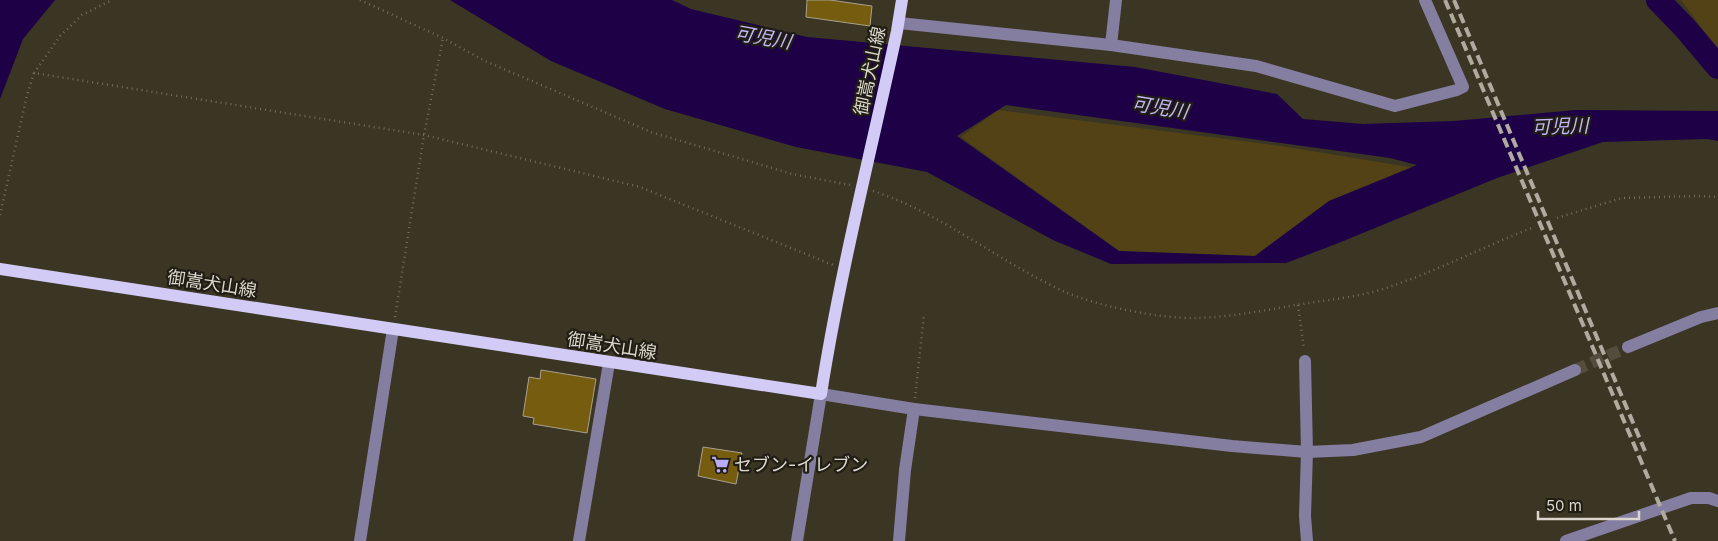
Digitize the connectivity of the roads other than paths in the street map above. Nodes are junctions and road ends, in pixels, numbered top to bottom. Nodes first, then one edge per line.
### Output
1 (902, 0) edge
2 (1116, 0) edge
3 (1425, 0) edge
4 (898, 27) junction
5 (1111, 44) junction
6 (0, 269) edge
7 (1718, 312) edge
8 (393, 329) junction
9 (1628, 347) tunnel mouth
10 (1305, 361) road end
11 (609, 363) junction
12 (1575, 370) tunnel mouth
13 (821, 394) junction
14 (914, 409) junction
15 (1307, 452) junction
16 (1718, 501) edge
17 (360, 541) edge
18 (579, 541) edge
19 (797, 541) edge
20 (899, 541) edge
21 (1307, 541) edge
22 (1566, 541) edge

1 - 4 main road, 御嵩犬山線
2 - 5 street
3 - 5 street
4 - 5 street
4 - 13 main road, 御嵩犬山線
6 - 8 main road, 御嵩犬山線
7 - 9 street
8 - 11 main road, 御嵩犬山線
8 - 17 street
10 - 15 street
11 - 13 main road, 御嵩犬山線
11 - 18 street
12 - 15 street
13 - 14 street
13 - 19 street
14 - 15 street
14 - 20 street
15 - 21 street
16 - 22 street

